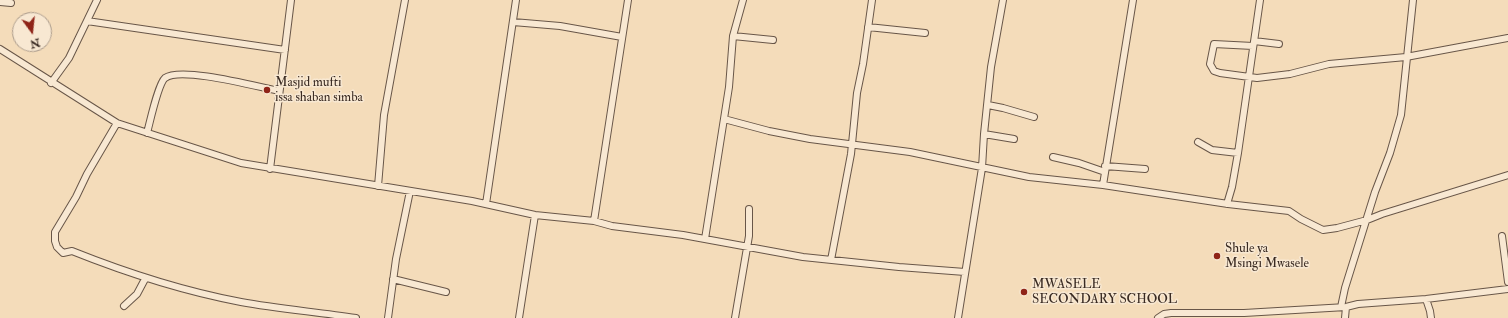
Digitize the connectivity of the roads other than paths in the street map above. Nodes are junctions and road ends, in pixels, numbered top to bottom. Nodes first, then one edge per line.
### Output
1 (97, 0) edge
2 (291, 0) edge
3 (405, 0) edge
4 (516, 0) edge
5 (628, 0) edge
6 (743, 0) edge
7 (872, 0) edge
8 (1003, 0) edge
9 (1133, 0) edge
10 (1260, 0) edge
11 (1413, 0) edge
12 (0, 2) edge
13 (11, 3) dead end
14 (87, 21) junction
15 (513, 22) junction
16 (868, 27) junction
17 (925, 33) dead end
18 (733, 36) junction
19 (622, 37) junction
20 (1508, 38) edge
21 (773, 40) dead end
22 (1254, 44) junction
23 (1279, 44) dead end
24 (0, 49) edge
25 (285, 50) junction
26 (1406, 57) junction
27 (1249, 77) junction
28 (51, 83) junction
29 (279, 91) junction
30 (988, 105) junction
31 (1034, 116) dead end
32 (724, 119) junction
33 (117, 124) junction
34 (147, 133) junction
35 (984, 134) junction
36 (1014, 139) dead end
37 (1198, 142) dead end
38 (852, 144) junction
39 (1238, 153) junction
40 (1053, 157) dead end
41 (982, 168) junction
42 (270, 169) junction
43 (1105, 169) junction
44 (1145, 169) dead end
45 (1508, 175) edge
46 (1102, 185) junction
47 (378, 186) junction
48 (410, 191) junction
49 (486, 204) junction
50 (1227, 204) junction
51 (749, 209) dead end
52 (535, 214) junction
53 (1367, 220) junction
54 (594, 221) junction
55 (1502, 236) dead end
56 (705, 239) junction
57 (746, 247) junction
58 (831, 260) junction
59 (965, 272) junction
60 (145, 278) junction
61 (393, 279) junction
62 (1508, 282) edge
63 (1508, 289) edge
64 (446, 292) dead end
65 (1426, 299) junction
66 (124, 306) dead end
67 (1343, 307) junction
68 (356, 318) edge
69 (388, 318) edge
70 (519, 318) edge
71 (735, 318) edge
72 (958, 318) edge
73 (1158, 318) edge
74 (1345, 318) edge
75 (1430, 318) edge

1 - 14 street
2 - 25 street
3 - 47 street
4 - 15 street
5 - 19 street
6 - 18 street
7 - 16 street
8 - 30 street
9 - 43 street
10 - 22 street
11 - 26 street
12 - 13 street
14 - 25 street
14 - 28 street
15 - 19 street
15 - 49 street
16 - 17 street
16 - 38 street
18 - 21 street
18 - 32 street
19 - 54 street
20 - 26 street
22 - 23 street
22 - 27 street
22 - 27 street
24 - 28 street
25 - 29 street
26 - 27 street
26 - 53 street
27 - 39 street
28 - 33 street
29 - 34 street
29 - 42 street
30 - 31 street
30 - 35 street
32 - 38 street
32 - 56 street
33 - 34 street
33 - 60 street
34 - 42 street
35 - 36 street
35 - 41 street
37 - 39 street
38 - 41 street
38 - 58 street
39 - 50 street
40 - 43 street
41 - 46 street
41 - 59 street
42 - 47 street
43 - 44 street
43 - 46 street
45 - 53 street
46 - 50 street
47 - 48 street
48 - 49 street
48 - 61 street
49 - 52 street
50 - 53 street
51 - 57 street
52 - 54 street
52 - 70 street
53 - 67 street
54 - 56 street
55 - 62 street
56 - 57 street
57 - 58 street
57 - 71 street
58 - 59 street
59 - 72 street
60 - 66 street
60 - 68 street
61 - 64 street
61 - 69 street
63 - 65 street
65 - 67 street
65 - 75 street
67 - 73 street
67 - 74 street

